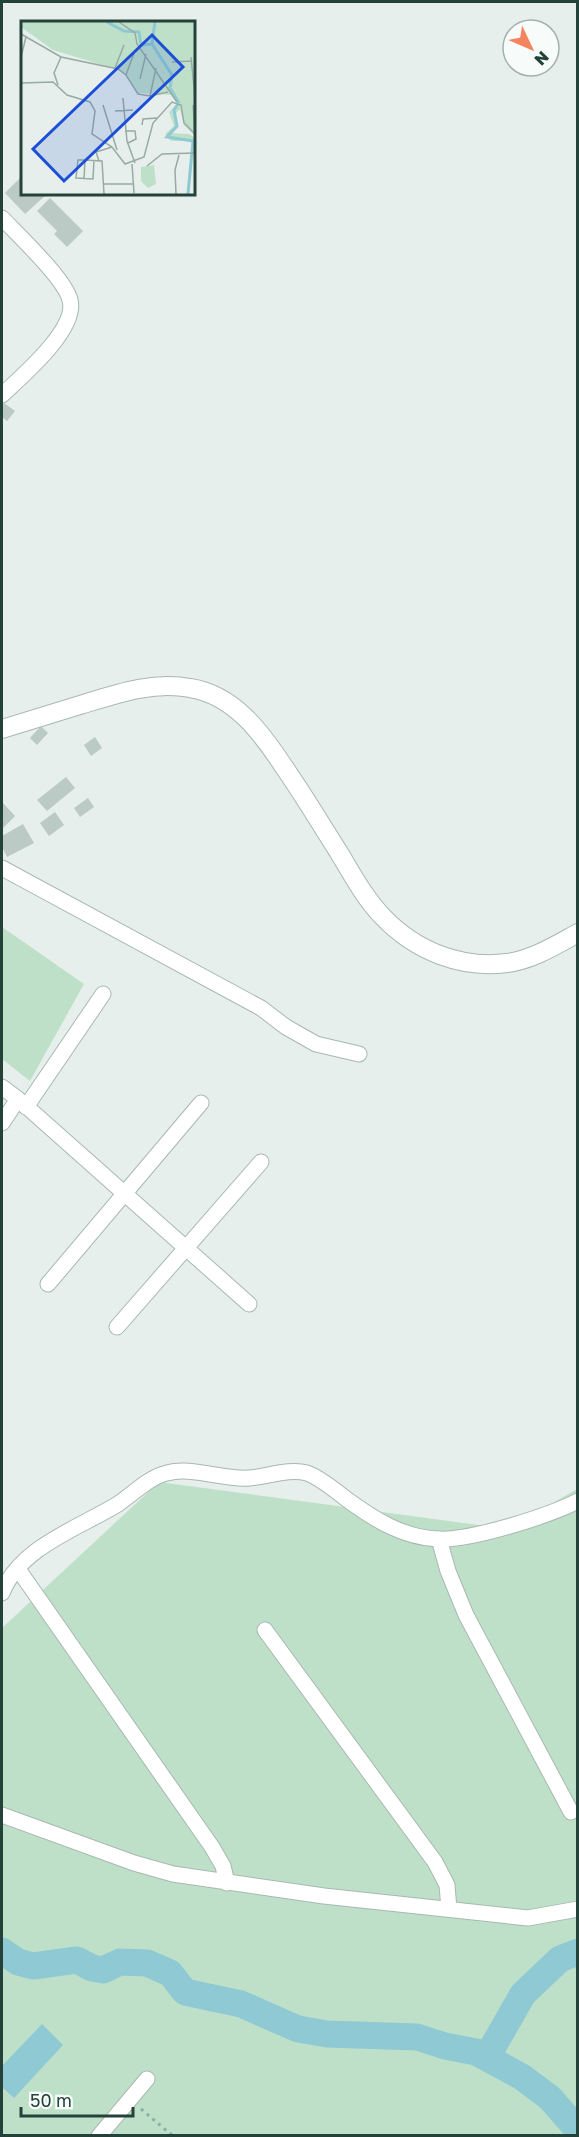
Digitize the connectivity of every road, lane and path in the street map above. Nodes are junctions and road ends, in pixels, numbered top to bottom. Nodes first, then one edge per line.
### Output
1 (2, 218) edge
2 (5, 385) edge
3 (2, 729) edge
4 (2, 868) edge
5 (578, 933) edge
6 (103, 994) dead end
7 (359, 1054) dead end
8 (2, 1087) edge
9 (22, 1103) junction
10 (201, 1103) dead end
11 (2, 1123) edge
12 (261, 1162) dead end
13 (124, 1193) junction
14 (186, 1248) junction
15 (48, 1284) dead end
16 (249, 1304) dead end
17 (117, 1327) dead end
18 (578, 1501) edge
19 (439, 1539) junction
20 (18, 1569) junction
21 (2, 1593) edge
22 (265, 1630) dead end
23 (571, 1812) dead end
24 (2, 1815) edge
25 (227, 1883) junction
26 (449, 1909) junction
27 (578, 1909) edge
28 (147, 2079) dead end
29 (130, 2100) junction
30 (99, 2136) edge
31 (173, 2136) edge

1 - 2 street
3 - 5 street
4 - 7 street
6 - 9 street
8 - 9 street
9 - 11 street
9 - 13 street
10 - 13 street
12 - 14 street
13 - 14 street
13 - 15 street
14 - 16 street
14 - 17 street
18 - 19 street
19 - 20 street
19 - 23 street
20 - 21 street
20 - 25 street
22 - 26 street
24 - 25 street
25 - 26 street
26 - 27 street
28 - 29 street
29 - 30 street
29 - 31 path

